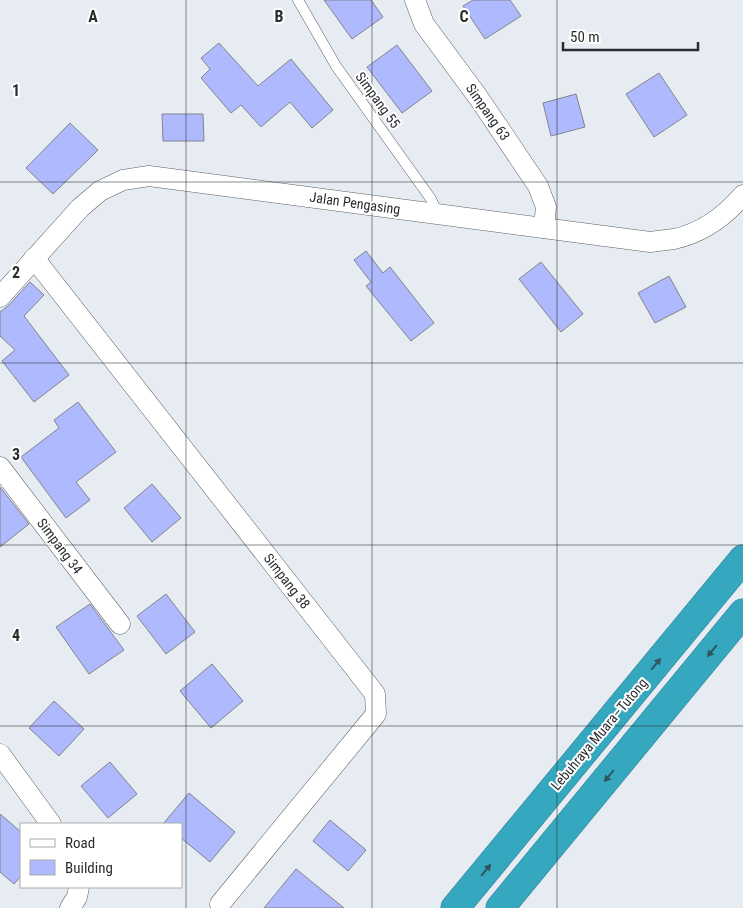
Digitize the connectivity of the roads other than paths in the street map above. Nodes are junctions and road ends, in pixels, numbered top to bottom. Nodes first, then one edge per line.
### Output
1 (298, 0) edge
2 (415, 0) edge
3 (743, 195) edge
4 (438, 214) junction
5 (544, 228) junction
6 (34, 258) junction
7 (0, 297) edge
8 (0, 467) edge
9 (743, 559) edge
10 (743, 613) edge
11 (120, 624) dead end
12 (0, 754) edge
13 (49, 823) edge
14 (80, 888) edge
15 (220, 904) dead end
16 (70, 908) edge
17 (455, 908) edge
18 (500, 908) edge

1 - 4 lane, Simpang 55
2 - 5 street, Simpang 63
3 - 5 street, Jalan Pengasing
4 - 5 street, Jalan Pengasing
4 - 6 street, Jalan Pengasing
6 - 7 street, Jalan Pengasing
6 - 15 street, Simpang 38
8 - 11 street, Simpang 34
17 -> 9 highway, Lebuhraya Muara–Tutong
10 -> 18 highway
12 - 13 street
14 - 16 street

